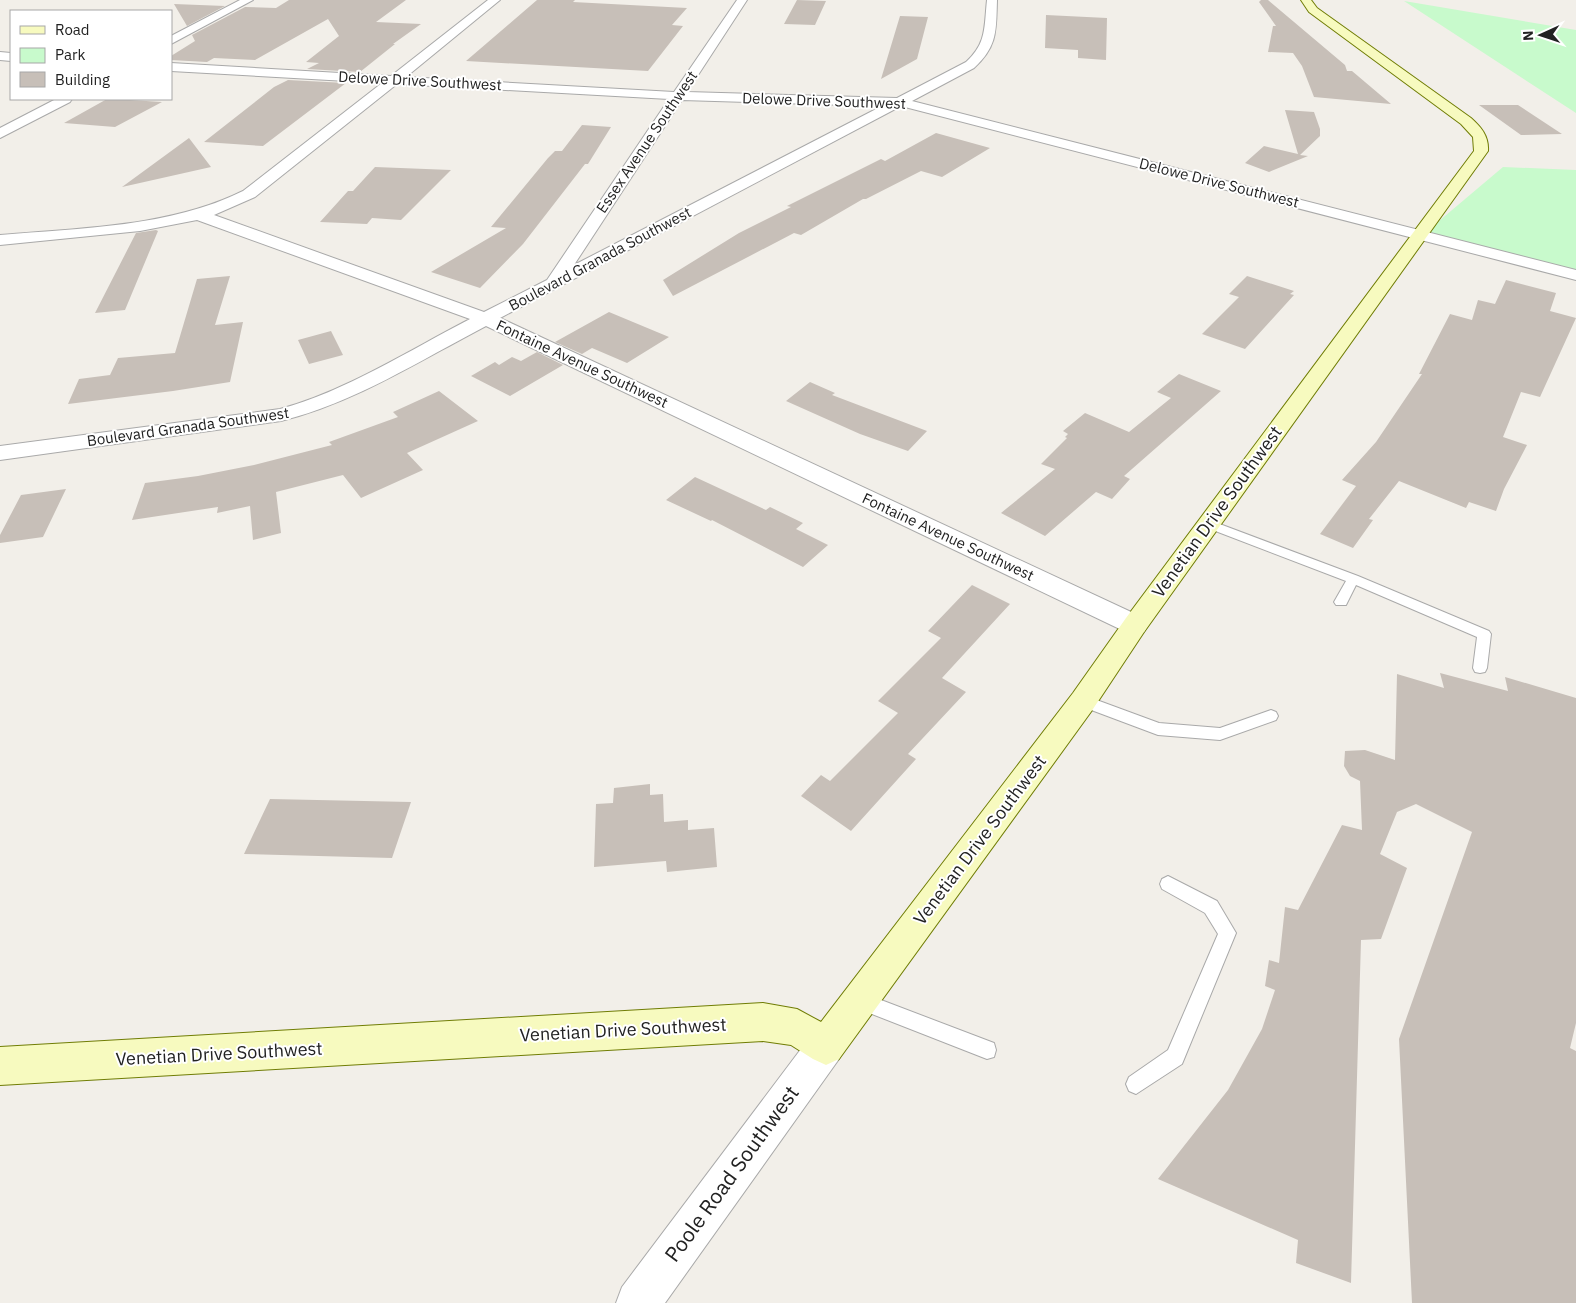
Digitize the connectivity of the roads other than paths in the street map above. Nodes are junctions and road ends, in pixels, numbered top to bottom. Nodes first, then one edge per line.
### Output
1 (248, 0) edge
2 (496, 0) edge
3 (742, 0) edge
4 (992, 0) edge
5 (1306, 0) edge
6 (172, 40) edge
7 (172, 67) edge
8 (394, 80) junction
9 (678, 96) junction
10 (63, 100) edge
11 (900, 102) junction
12 (0, 134) edge
13 (201, 216) junction
14 (1420, 234) junction
15 (0, 240) edge
16 (1576, 275) edge
17 (553, 284) junction
18 (486, 319) junction
19 (0, 453) edge
20 (1209, 524) junction
21 (1353, 579) junction
22 (1341, 602) dead end
23 (1135, 625) junction
24 (1480, 668) dead end
25 (1083, 701) junction
26 (1271, 716) dead end
27 (1168, 884) dead end
28 (859, 1001) junction
29 (826, 1046) junction
30 (987, 1050) dead end
31 (0, 1066) edge
32 (1136, 1084) dead end
33 (638, 1303) edge

1 - 6 street
2 - 8 street
3 - 9 street, Essex Avenue Southwest
4 - 11 street, Boulevard Granada Southwest
5 - 14 street, Venetian Drive Southwest
7 - 8 street, Delowe Drive Southwest
8 - 9 street, Delowe Drive Southwest
8 - 13 street
9 - 11 street, Delowe Drive Southwest
9 - 17 street, Essex Avenue Southwest
10 - 12 street
11 - 14 street, Delowe Drive Southwest
11 - 17 street, Boulevard Granada Southwest
13 - 15 street
13 - 18 street, Fontaine Avenue Southwest
14 - 16 street, Delowe Drive Southwest
14 - 20 street, Venetian Drive Southwest
17 - 18 street, Boulevard Granada Southwest
18 - 19 street, Boulevard Granada Southwest
18 - 23 street, Fontaine Avenue Southwest
20 - 21 lane
20 - 23 street, Venetian Drive Southwest
21 - 22 lane
21 - 24 lane
23 - 25 street, Venetian Drive Southwest
25 - 26 lane
25 - 28 street, Venetian Drive Southwest
27 - 32 lane
28 - 29 street, Venetian Drive Southwest
28 - 30 lane
29 - 31 street, Venetian Drive Southwest
29 - 33 street, Poole Road Southwest

